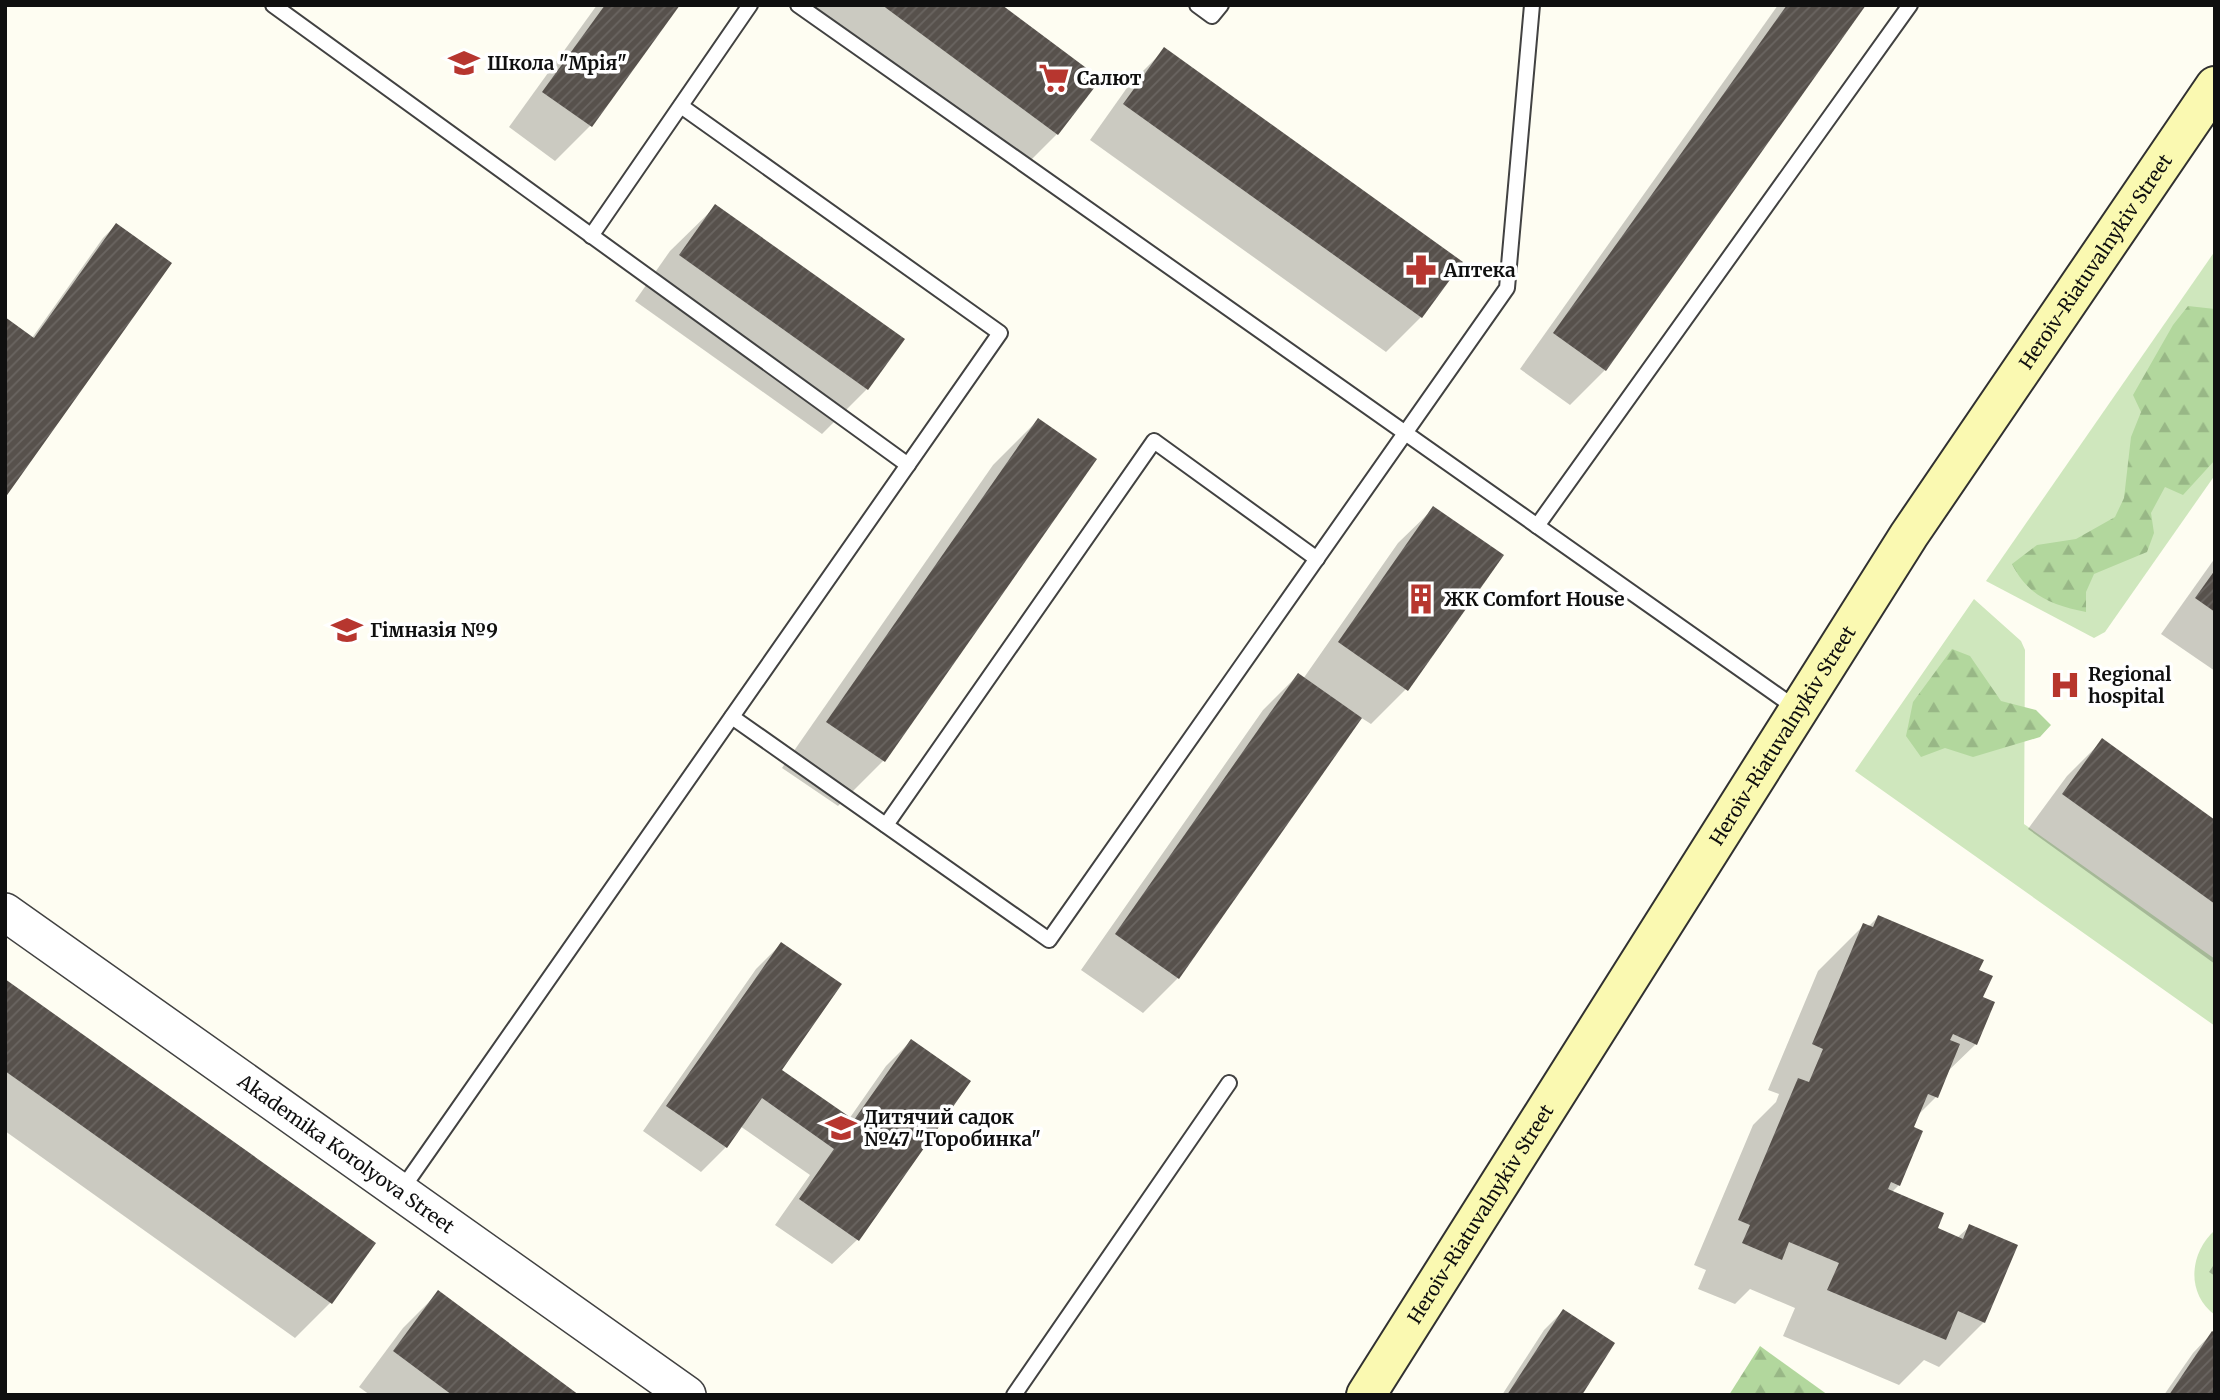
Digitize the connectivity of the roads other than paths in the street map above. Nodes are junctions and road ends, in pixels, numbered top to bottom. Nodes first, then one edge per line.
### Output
1 (273, 5) edge
2 (750, 5) edge
3 (798, 5) edge
4 (1197, 5) edge
5 (1221, 5) edge
6 (1532, 5) edge
7 (1910, 5) edge
8 (2215, 86) edge
9 (681, 106) junction
10 (591, 236) junction
11 (1405, 433) junction
12 (908, 465) junction
13 (1537, 526) junction
14 (1317, 559) junction
15 (1797, 709) junction
16 (732, 717) junction
17 (886, 825) junction
18 (5, 912) edge
19 (1229, 1083) dead end
20 (399, 1193) junction
21 (687, 1395) edge
22 (1014, 1395) edge
23 (1366, 1395) edge

1 - 10 lane
2 - 9 lane
3 - 11 lane
4 - 5 lane
6 - 11 lane
7 - 13 lane
8 - 15 main road, Heroiv-Riatuvalnykiv Street
9 - 10 lane
9 - 12 lane
10 - 12 lane
11 - 13 lane
11 - 14 lane
12 - 16 lane
13 - 15 lane
14 - 17 lane
14 - 17 lane
15 - 23 main road, Heroiv-Riatuvalnykiv Street
16 - 17 lane
16 - 20 lane
18 - 20 street, Akademika Korolyova Street
19 - 22 lane
20 - 21 street, Akademika Korolyova Street

